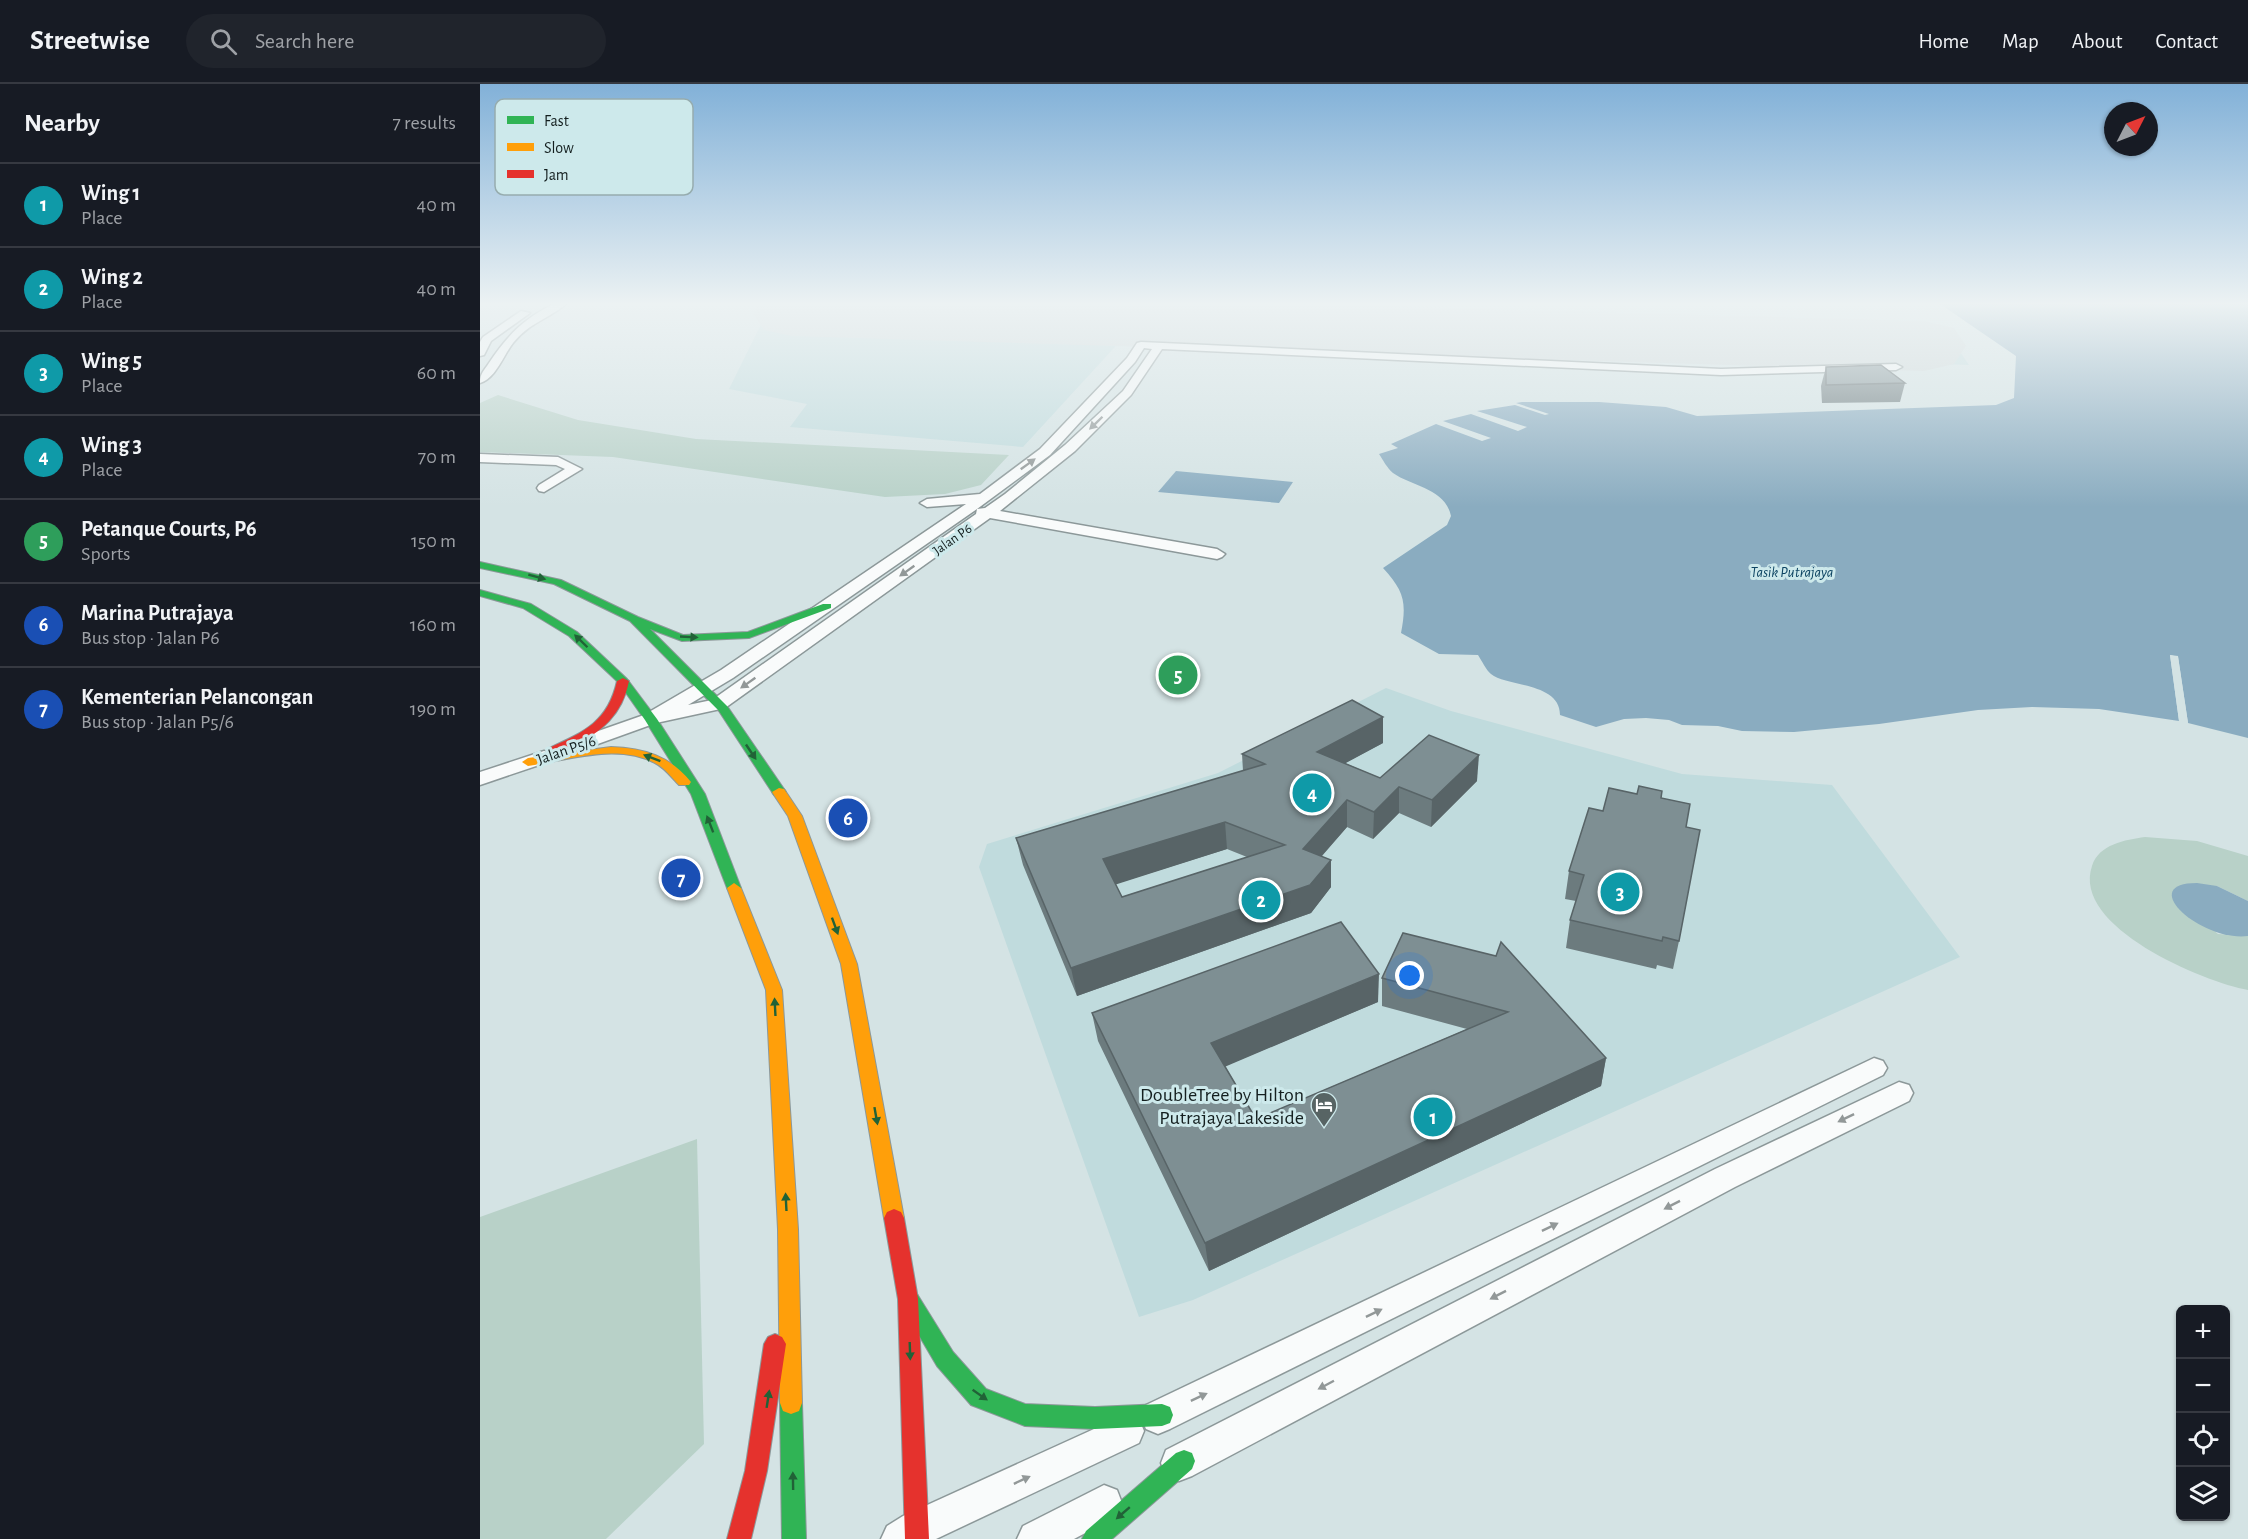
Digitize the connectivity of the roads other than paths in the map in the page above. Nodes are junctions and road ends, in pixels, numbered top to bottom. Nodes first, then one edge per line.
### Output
1 (1120, 372) edge
2 (1141, 372) edge
3 (1464, 372) edge
4 (1464, 375) dead end
5 (480, 458) edge
6 (544, 488) dead end
7 (985, 506) junction
8 (952, 520) junction
9 (1217, 554) dead end
10 (480, 565) edge
11 (480, 593) edge
12 (827, 606) junction
13 (634, 619) junction
14 (623, 681) junction
15 (704, 690) junction
16 (718, 704) junction
17 (651, 719) junction
18 (528, 762) junction
19 (480, 779) edge
20 (698, 794) junction
21 (1874, 1068) dead end
22 (1899, 1093) dead end
23 (788, 1229) junction
24 (908, 1299) junction
25 (1162, 1415) junction
26 (1184, 1461) junction
27 (911, 1536) edge
28 (739, 1539) edge
29 (794, 1539) edge
30 (1036, 1539) edge
31 (1094, 1539) edge

7 -> 1 street, Jalan P6
2 -> 7 street, Jalan P6
3 - 4 street
5 - 6 street
7 - 8 street, Jalan P6
7 - 8 street
7 - 9 street
7 -> 16 street, Jalan P6
8 - 12 street, Jalan P6
10 -> 13 street
14 -> 11 street
13 -> 12 street
12 - 15 street, Jalan P6
13 - 15 street
14 - 17 street
14 - 18 street
15 - 16 street
15 - 17 street, Jalan P6
16 - 17 street
16 -> 24 street
17 - 18 street, Jalan P5/6
17 - 20 street
18 - 19 street, Jalan P5/6
20 -> 18 street
23 -> 20 street
25 -> 21 street
22 -> 26 street
28 -> 23 street
29 -> 23 street
24 -> 25 street
24 -> 27 street
27 -> 25 street
26 - 30 street
26 -> 31 street

